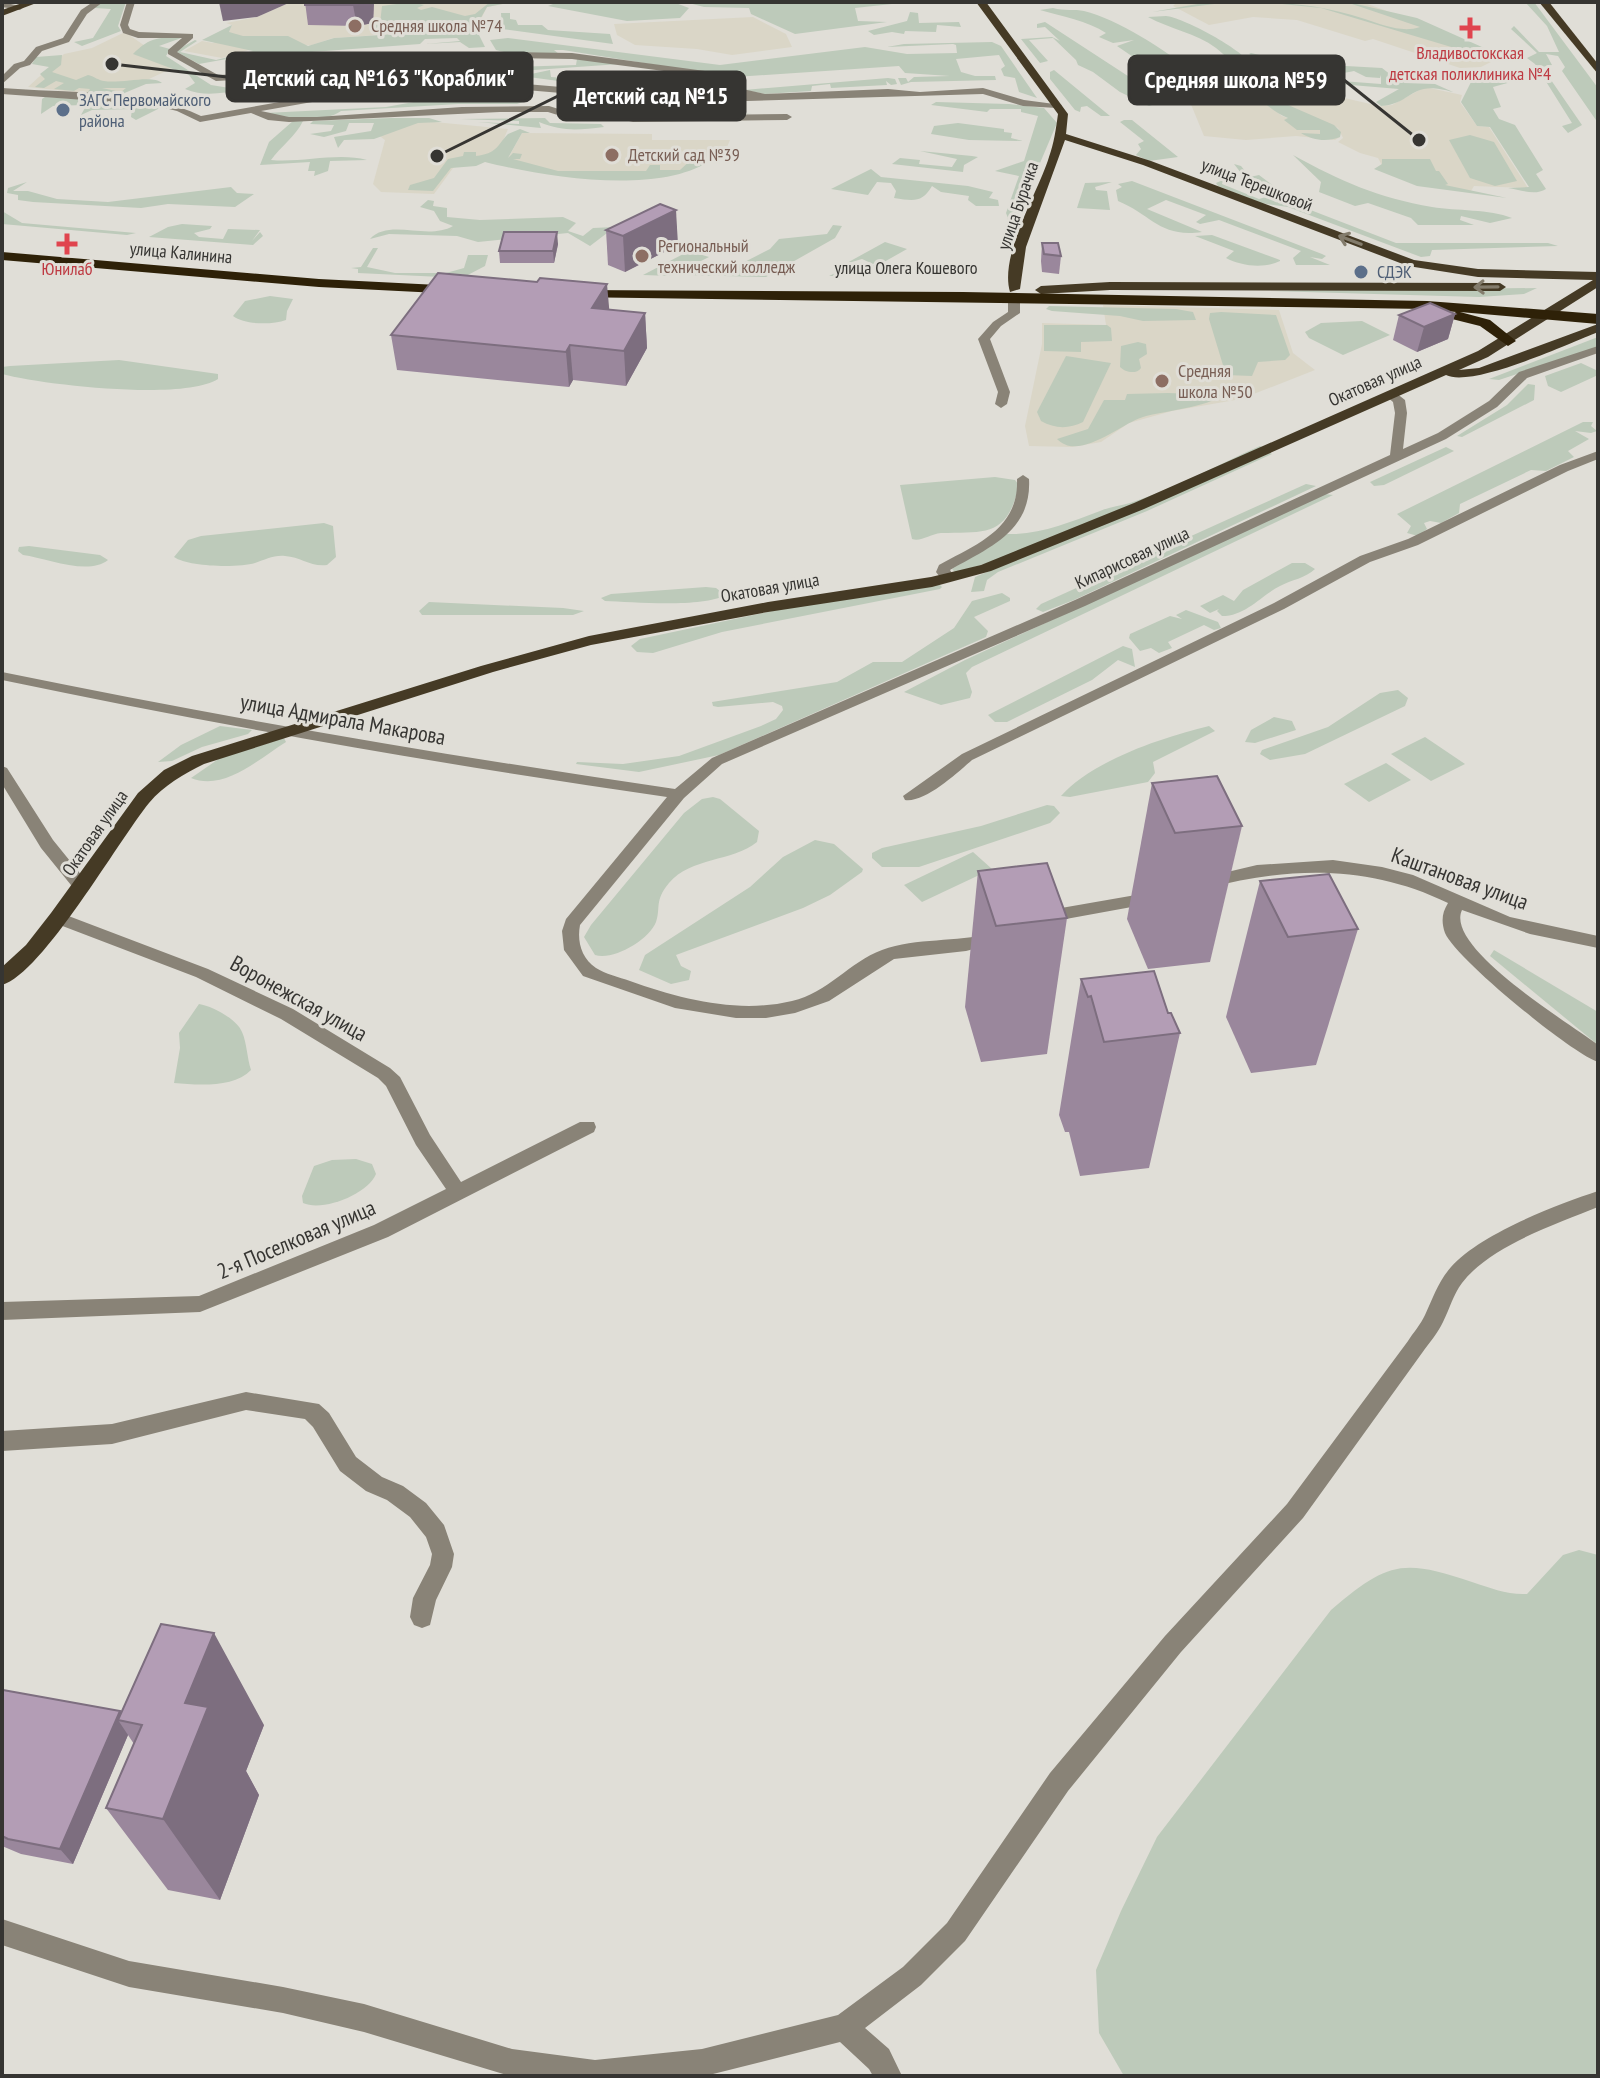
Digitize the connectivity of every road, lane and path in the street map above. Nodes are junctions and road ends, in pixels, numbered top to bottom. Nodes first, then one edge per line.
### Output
1 (34, 2) edge
2 (99, 2) edge
3 (131, 2) edge
4 (981, 2) edge
5 (1544, 2) edge
6 (2, 4) edge
7 (20, 7) junction
8 (2, 13) edge
9 (358, 71) junction
10 (1598, 71) edge
11 (2, 81) edge
12 (374, 88) junction
13 (2, 91) edge
14 (765, 97) junction
15 (1057, 105) junction
16 (253, 110) junction
17 (787, 117) dead end
18 (1063, 136) junction
19 (2, 248) edge
20 (2, 256) edge
21 (1596, 278) edge
22 (560, 290) edge
23 (1041, 290) junction
24 (1014, 293) junction
25 (1250, 301) junction
26 (1501, 305) junction
27 (1598, 310) edge
28 (1581, 317) junction
29 (1598, 319) edge
30 (1598, 328) edge
31 (1579, 335) junction
32 (1508, 341) junction
33 (1598, 349) edge
34 (1483, 354) junction
35 (1513, 361) junction
36 (1444, 373) junction
37 (1392, 396) junction
38 (1001, 404) dead end
39 (1598, 455) edge
40 (1396, 457) junction
41 (1023, 479) dead end
42 (948, 578) junction
43 (2, 676) edge
44 (287, 732) junction
45 (2, 771) edge
46 (678, 794) junction
47 (911, 796) dead end
48 (81, 886) junction
49 (1196, 886) edge
50 (1170, 894) edge
51 (1459, 901) junction
52 (58, 918) junction
53 (1598, 942) edge
54 (2, 978) edge
55 (1598, 1055) edge
56 (587, 1127) dead end
57 (458, 1192) junction
58 (1598, 1199) edge
59 (2, 1311) edge
60 (2, 1441) edge
61 (422, 1617) dead end
62 (2, 1932) edge
63 (844, 2027) junction
64 (888, 2076) edge

1 - 7 main road
2 - 11 street
3 - 9 street
4 - 15 main road
5 - 10 main road
6 - 7 street
7 - 8 main road
9 - 12 street
9 - 14 street
12 - 14 street
12 - 16 street
13 - 16 street
14 - 15 street
15 - 18 main road
16 - 17 street
21 -> 18 main road, улица Терешковой
18 - 24 main road, улица Бурачка
19 - 20 highway, улица Калинина
21 -> 23 main road
21 - 32 main road, Окатовая улица
22 - 24 highway, улица Олега Кошевого
23 - 24 highway, улица Олега Кошевого
23 - 26 highway, улица Олега Кошевого
24 - 25 highway, улица Олега Кошевого
24 - 38 street
25 - 26 highway, улица Олега Кошевого
25 - 32 highway
26 - 27 highway
26 - 28 highway
28 - 29 highway
28 - 31 highway
30 - 31 main road
31 - 35 main road
32 - 34 main road, Окатовая улица
33 - 40 street, Кипарисовая улица
34 - 35 main road
34 - 36 main road, Окатовая улица
35 - 36 main road
36 - 37 main road, Окатовая улица
37 - 40 street
37 - 42 main road, Окатовая улица
39 - 47 street
40 - 46 street, Кипарисовая улица
41 - 42 street
42 - 44 main road, Окатовая улица
43 - 44 street, улица Адмирала Макарова
44 - 46 street, улица Адмирала Макарова
44 - 48 main road, Окатовая улица
45 - 48 street
46 - 50 street, Кипарисовая улица
48 - 52 main road, Окатовая улица
49 - 51 street, Каштановая улица
51 - 53 street, Каштановая улица
51 - 55 street
52 - 54 main road, Окатовая улица
52 - 57 street, Воронежская улица
56 - 57 street, 2-я Поселковая улица
57 - 59 street, 2-я Поселковая улица
58 - 63 street
60 - 61 street
62 - 63 street
63 - 64 street

